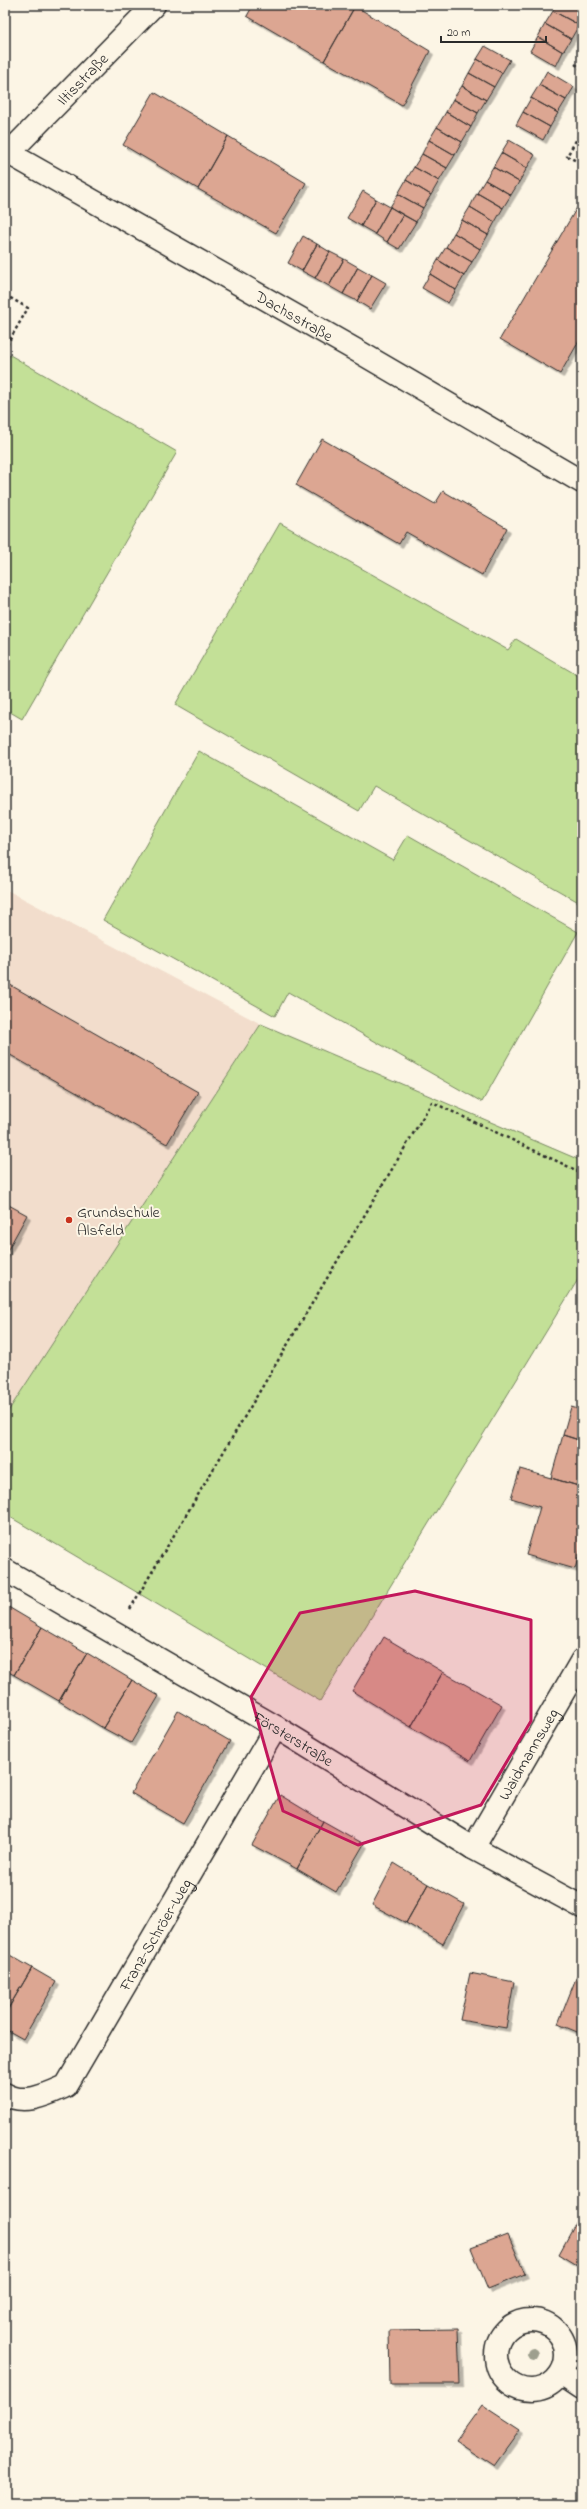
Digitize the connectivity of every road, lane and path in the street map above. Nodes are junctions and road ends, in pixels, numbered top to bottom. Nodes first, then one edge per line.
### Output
1 (154, 5) edge
2 (575, 64) dead end
3 (582, 69) edge
4 (582, 130) edge
5 (7, 152) edge
6 (582, 164) edge
7 (5, 295) edge
8 (5, 348) edge
9 (582, 482) edge
10 (582, 1173) edge
11 (5, 1570) edge
12 (115, 1634) junction
13 (582, 1660) edge
14 (276, 1727) junction
15 (473, 1848) junction
16 (582, 1907) edge
17 (5, 2094) edge
18 (561, 2374) dead end
19 (582, 2388) edge

1 - 5 street, Iltisstraße
2 - 3 path
4 - 6 path
5 - 9 street, Dachsstraße
7 - 8 path
10 - 12 path
11 - 12 street, Försterstraße
12 - 14 street, Försterstraße
13 - 15 street, Waidmannsweg
14 - 15 street, Försterstraße
14 - 17 street, Franz-Schröer-Weg
15 - 16 street, Försterstraße
18 - 19 street

